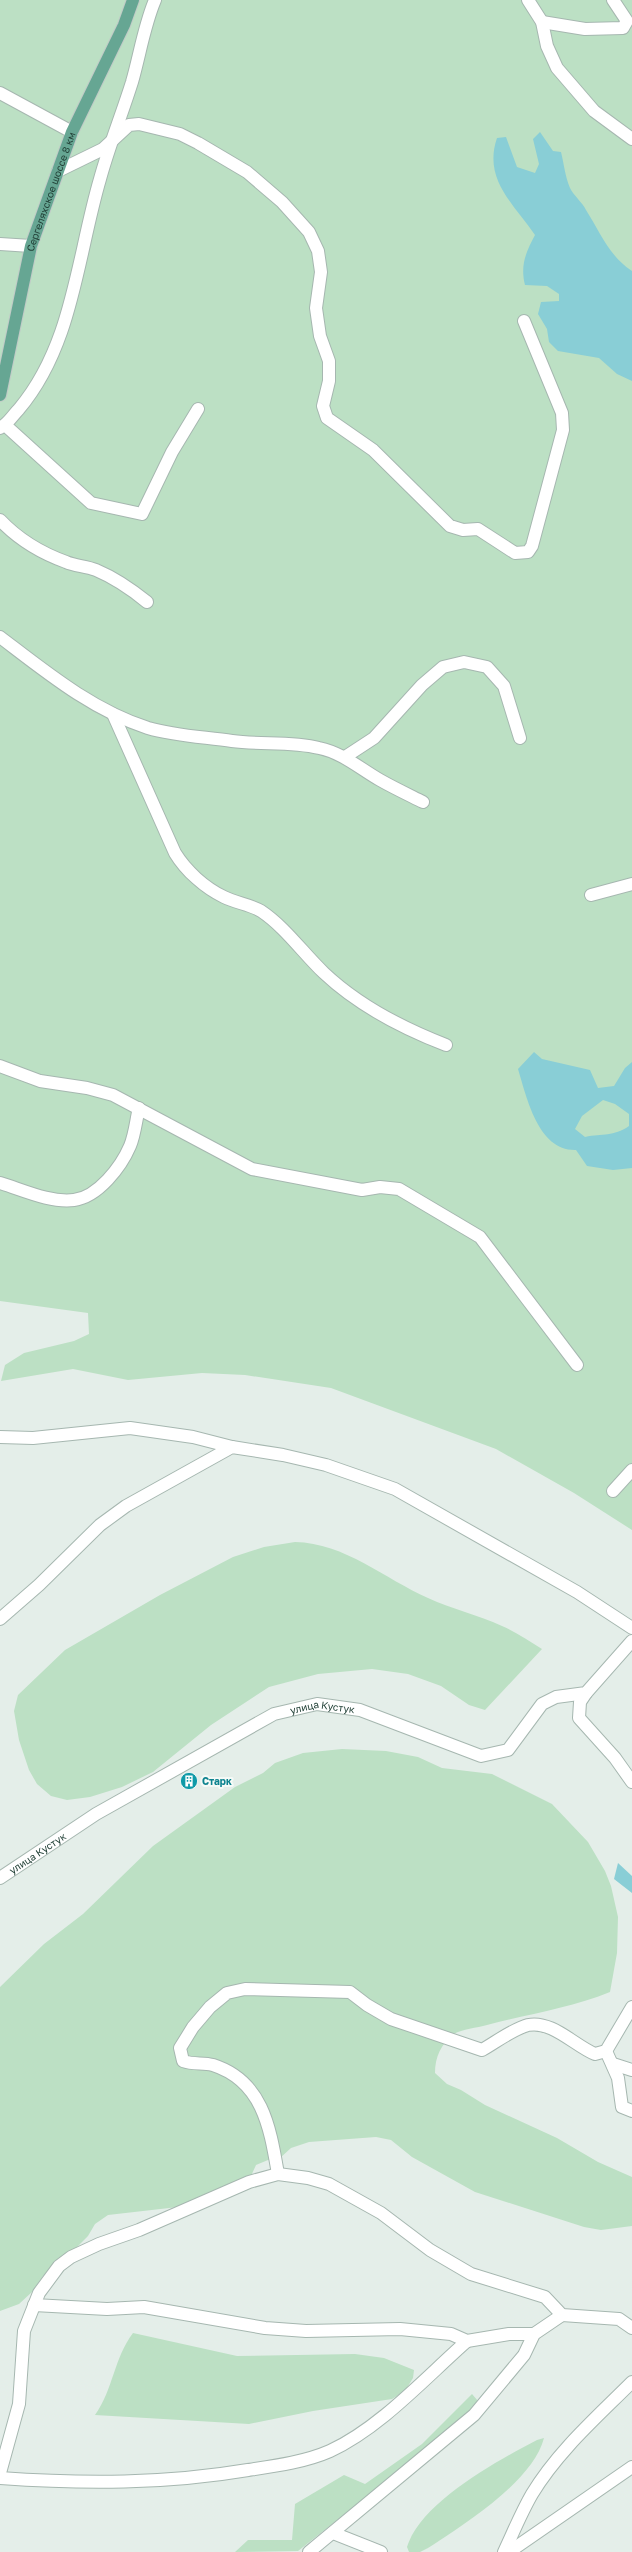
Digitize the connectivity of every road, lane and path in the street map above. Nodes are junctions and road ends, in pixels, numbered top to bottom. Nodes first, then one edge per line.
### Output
1 (134, 0) edge
2 (155, 0) edge
3 (528, 0) edge
4 (613, 0) edge
5 (542, 22) junction
6 (0, 94) edge
7 (72, 132) junction
8 (114, 138) junction
9 (632, 140) edge
10 (58, 171) junction
11 (0, 244) edge
12 (31, 246) junction
13 (524, 321) dead end
14 (0, 394) edge
15 (198, 410) dead end
16 (2, 426) edge
17 (0, 520) edge
18 (148, 602) dead end
19 (0, 637) edge
20 (113, 714) junction
21 (520, 738) dead end
22 (345, 757) junction
23 (423, 802) dead end
24 (632, 884) edge
25 (591, 895) dead end
26 (446, 1046) dead end
27 (0, 1066) edge
28 (140, 1108) junction
29 (0, 1183) edge
30 (576, 1364) dead end
31 (0, 1437) edge
32 (232, 1447) junction
33 (632, 1470) edge
34 (613, 1491) dead end
35 (0, 1620) edge
36 (632, 1628) edge
37 (632, 1642) edge
38 (586, 1693) junction
39 (632, 1782) edge
40 (0, 1878) edge
41 (632, 2007) edge
42 (606, 2051) junction
43 (613, 2064) junction
44 (632, 2070) edge
45 (632, 2111) edge
46 (278, 2174) junction
47 (34, 2305) junction
48 (562, 2315) junction
49 (632, 2328) edge
50 (534, 2334) junction
51 (467, 2341) junction
52 (632, 2382) edge
53 (632, 2467) edge
54 (0, 2473) edge
55 (0, 2478) edge
56 (334, 2533) junction
57 (309, 2552) edge
58 (381, 2552) edge
59 (504, 2552) edge
60 (509, 2552) edge

1 - 7 main road, Сергеляхское шоссе 8 км
2 - 8 street
3 - 5 street
4 - 5 street
5 - 9 street
6 - 7 street
7 - 10 main road, Сергеляхское шоссе 8 км
8 - 10 street
8 - 13 street
8 - 16 street
10 - 12 main road, Сергеляхское шоссе 8 км
11 - 12 street
12 - 14 main road, Сергеляхское шоссе 8 км
15 - 16 street
17 - 18 street
19 - 20 street
20 - 22 street
20 - 26 street
21 - 22 street
22 - 23 street
24 - 25 street
27 - 28 street
28 - 29 street
28 - 30 street
31 - 32 street
32 - 35 street
32 - 36 street
33 - 34 street
37 - 38 street
38 - 39 street
38 - 40 street, улица Кустук
41 - 42 street
42 - 43 street
42 - 46 street
43 - 44 street
43 - 45 street
46 - 47 street
46 - 48 street
47 - 51 street
47 - 54 street
48 - 49 street
48 - 50 street
50 - 51 street
50 - 56 street
51 - 55 street
52 - 59 street
53 - 60 street
56 - 57 street
56 - 58 street

